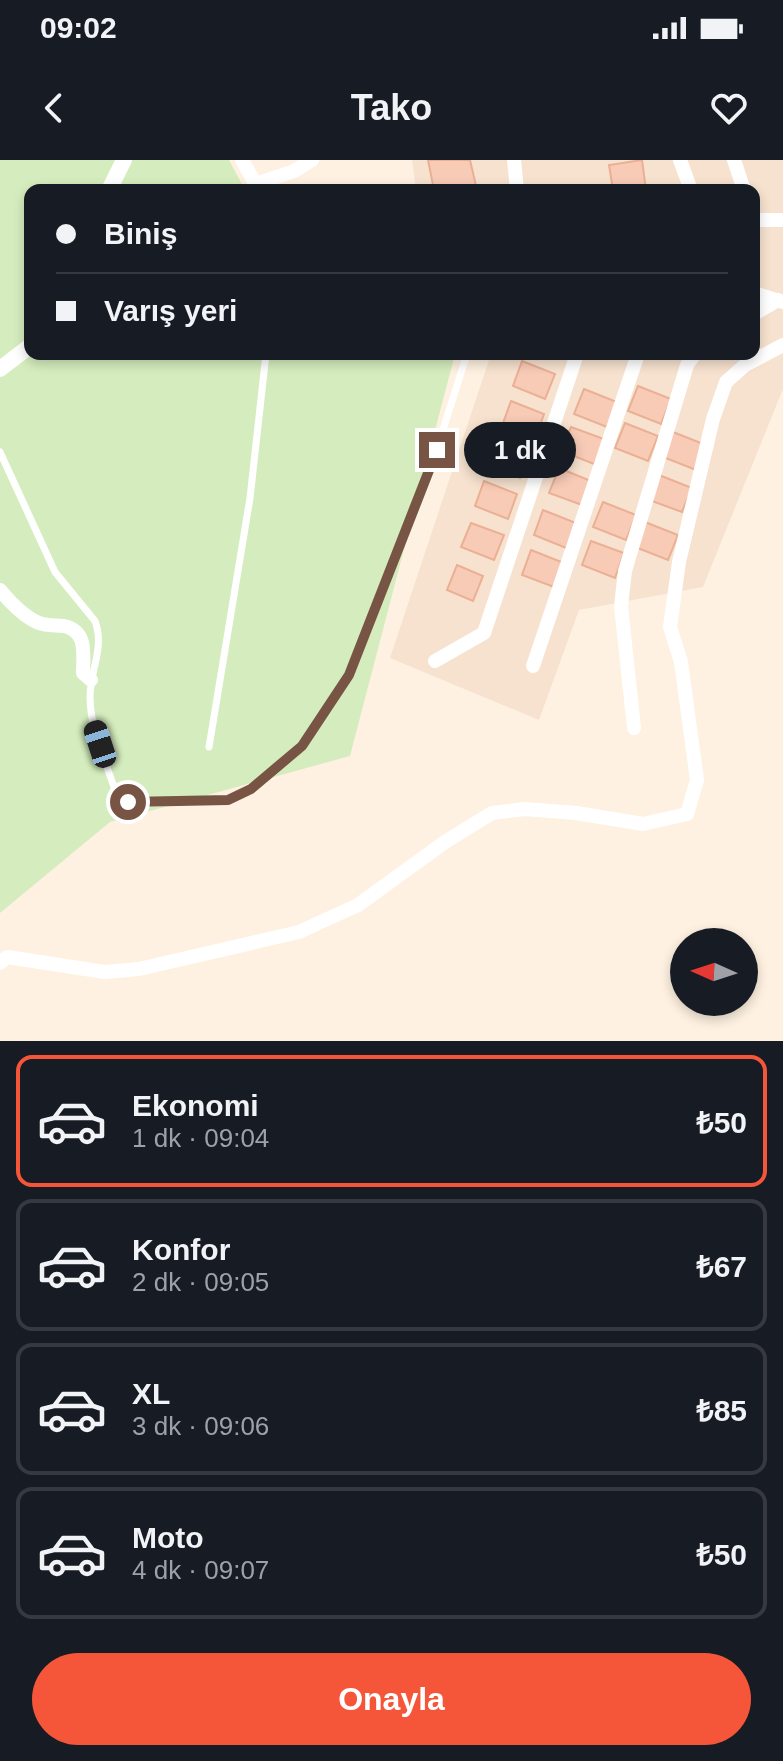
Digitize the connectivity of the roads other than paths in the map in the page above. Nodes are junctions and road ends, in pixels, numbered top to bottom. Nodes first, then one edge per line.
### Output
1 (124, 160) edge
2 (242, 160) edge
3 (312, 160) edge
4 (514, 160) edge
5 (680, 160) edge
6 (734, 160) edge
7 (112, 184) edge
8 (256, 184) edge
9 (265, 184) edge
10 (516, 184) edge
11 (689, 184) edge
12 (742, 184) edge
13 (760, 220) edge
14 (783, 220) edge
15 (760, 295) edge
16 (780, 301) edge
17 (760, 311) edge
18 (783, 345) edge
19 (24, 351) edge
20 (760, 357) edge
21 (265, 360) edge
22 (465, 360) edge
23 (575, 360) edge
24 (636, 360) edge
25 (691, 360) edge
26 (754, 360) edge
27 (0, 369) edge
28 (0, 452) edge
29 (0, 590) edge
30 (435, 661) dead end
31 (533, 666) dead end
32 (91, 680) junction
33 (634, 728) dead end
34 (209, 747) dead end
35 (0, 963) edge

1 - 7 street
2 - 8 street
3 - 9 street
4 - 10 street
5 - 11 street
6 - 12 street
13 - 14 street
15 - 16 street
16 - 17 street
18 - 20 street
19 - 27 street
21 - 34 lane
22 - 32 lane
23 - 30 street
24 - 31 street
25 - 33 street
26 - 35 street
28 - 32 lane
29 - 32 street

